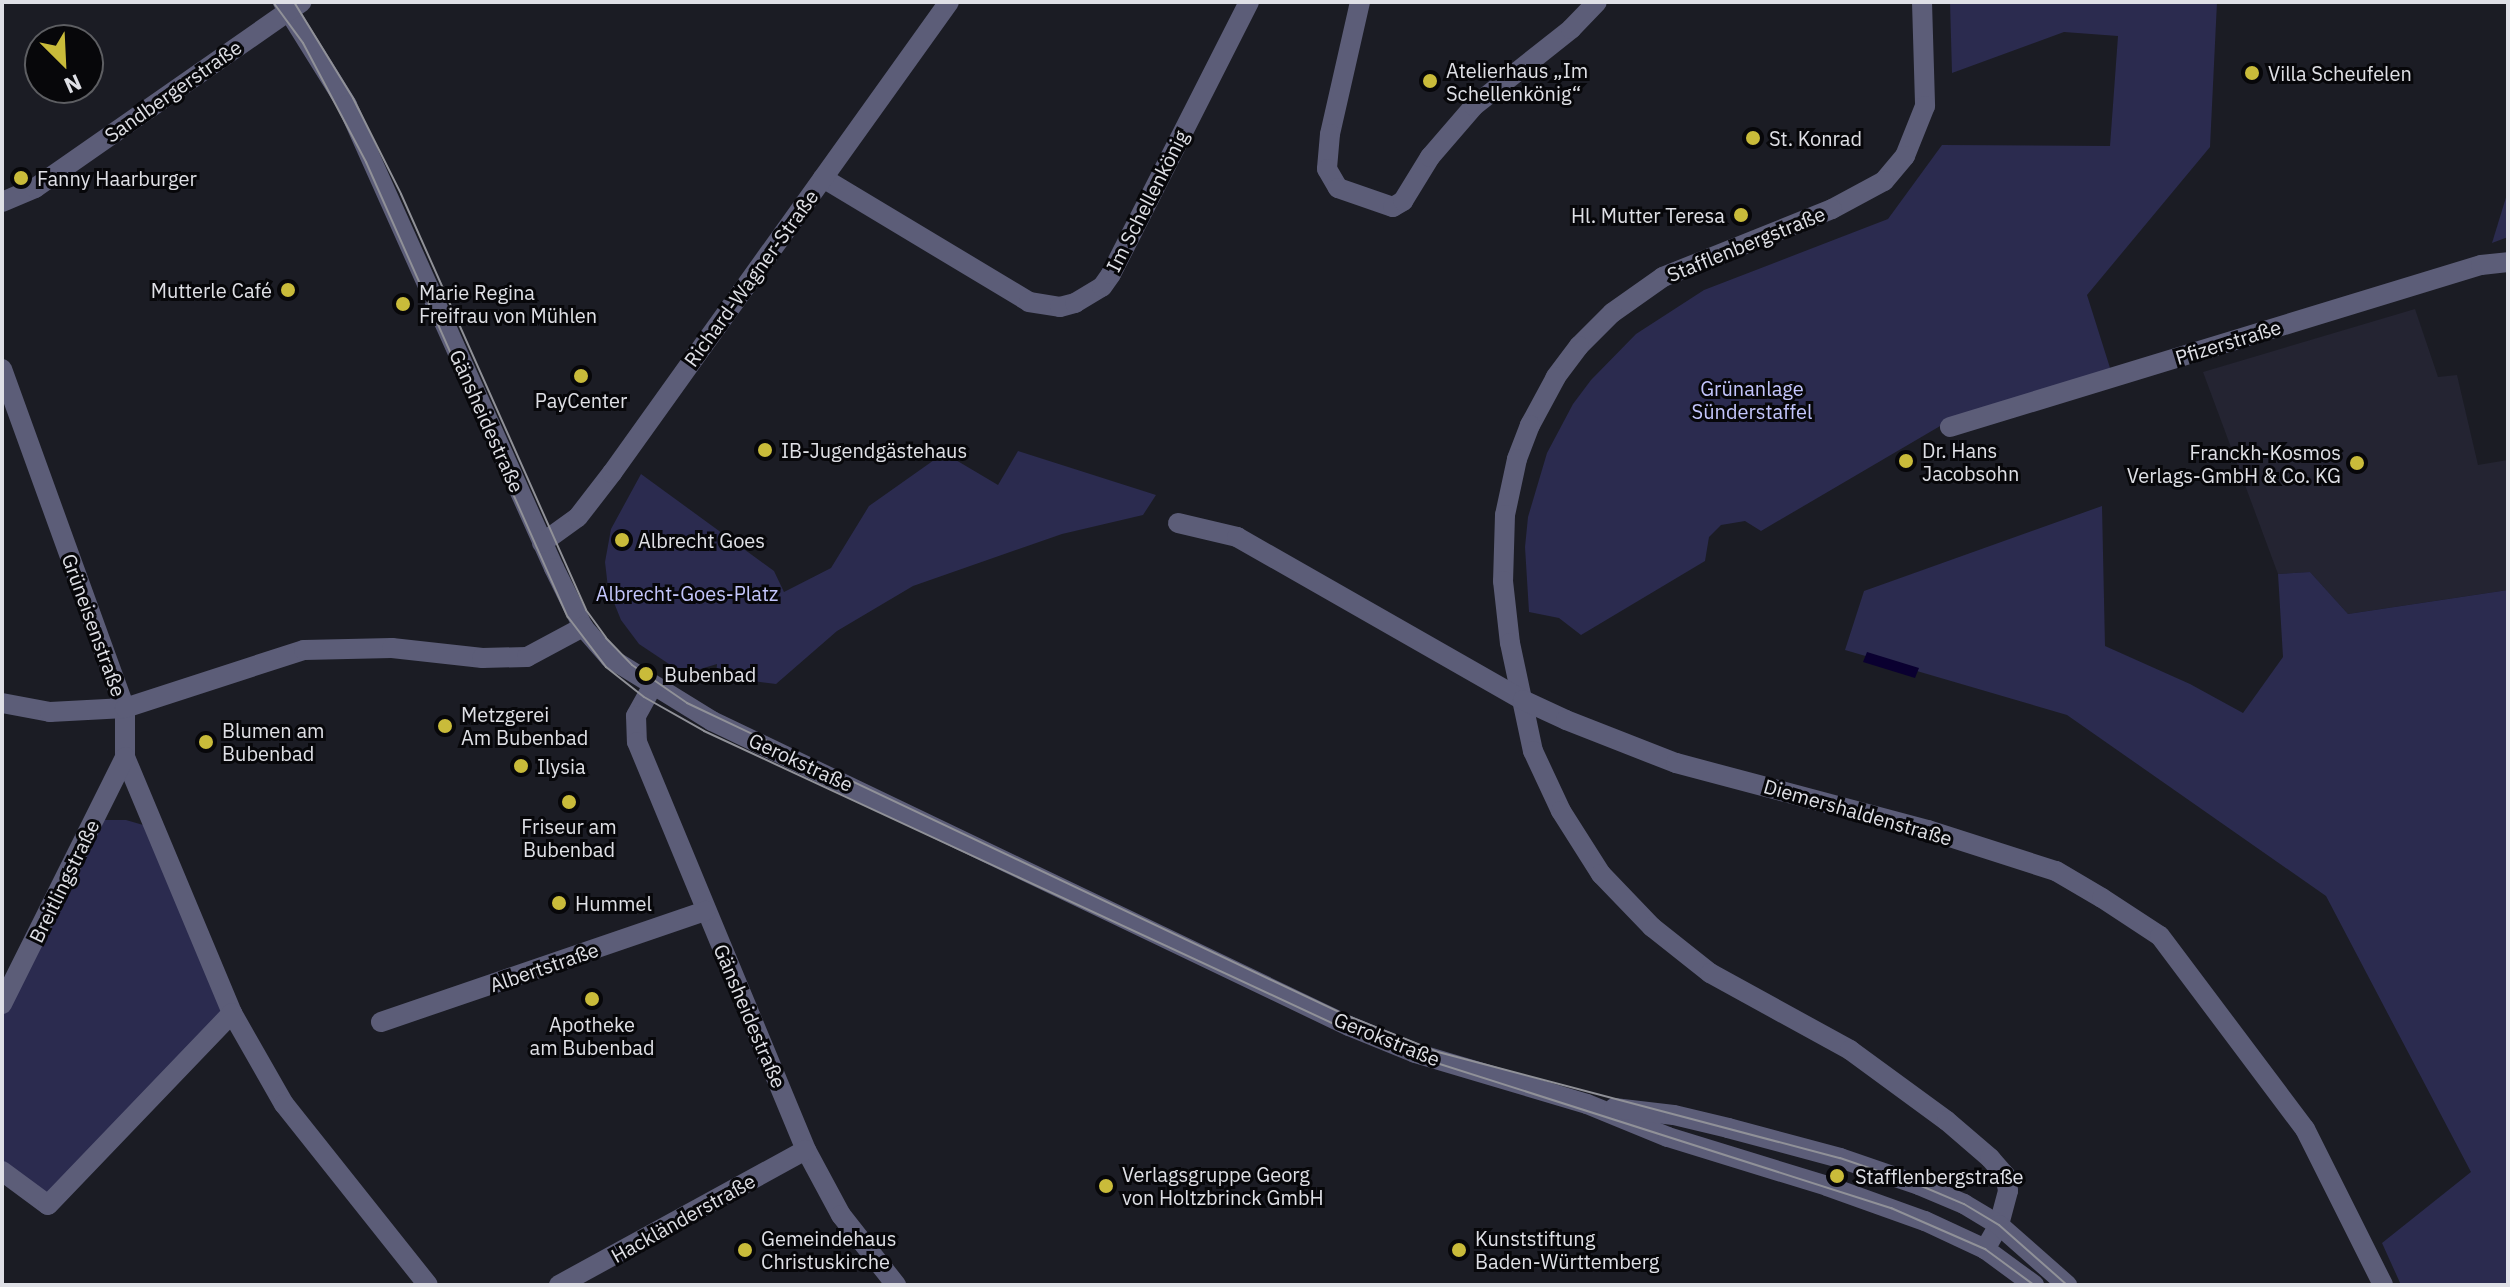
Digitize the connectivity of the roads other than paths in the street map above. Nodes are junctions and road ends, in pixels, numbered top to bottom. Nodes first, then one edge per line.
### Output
1 (949, 2) edge
2 (1249, 2) edge
3 (1360, 2) edge
4 (1597, 2) edge
5 (1922, 2) edge
6 (292, 5) edge
7 (823, 178) junction
8 (2, 202) edge
9 (2508, 262) edge
10 (2, 369) edge
11 (1950, 427) dead end
12 (1178, 523) dead end
13 (542, 543) junction
14 (583, 627) junction
15 (652, 687) junction
16 (1523, 700) junction
17 (2, 703) edge
18 (125, 708) junction
19 (125, 757) junction
20 (706, 911) junction
21 (2, 1004) edge
22 (232, 1013) junction
23 (381, 1022) dead end
24 (1587, 1104) junction
25 (806, 1150) junction
26 (2, 1171) edge
27 (1999, 1225) junction
28 (1985, 1249) junction
29 (428, 1285) edge
30 (559, 1285) edge
31 (896, 1285) edge
32 (2034, 1285) edge
33 (2067, 1285) edge
34 (2383, 1285) edge

1 - 7 street, Richard-Wagner-Straße
2 - 7 street, Im Schellenkönig
3 - 4 street
5 - 16 street, Stafflenbergstraße
6 - 8 street, Sandbergerstraße
6 - 13 street, Gänsheidestraße
7 - 13 street, Richard-Wagner-Straße
9 - 11 street, Pfizerstraße
10 - 18 street, Grüneisenstraße
12 - 16 street, Diemershaldenstraße
13 - 14 street, Gänsheidestraße
14 - 15 street, Gerokstraße
14 - 18 street
15 - 20 street, Gänsheidestraße
15 - 24 street, Gerokstraße
16 - 27 street, Stafflenbergstraße
16 - 34 street, Diemershaldenstraße
17 - 18 street
18 - 19 street, Grüneisenstraße
19 - 21 street, Breitlingstraße
19 - 22 street, Grüneisenstraße
20 - 23 street, Albertstraße
20 - 25 street, Gänsheidestraße
22 - 26 street
22 - 29 street, Grüneisenstraße
24 - 27 street, Gerokstraße
24 - 28 street, Gerokstraße
25 - 30 street, Hackländerstraße
25 - 31 street, Gänsheidestraße
27 - 28 street, Stafflenbergstraße
27 - 33 street, Gerokstraße
28 - 32 street, Gerokstraße

